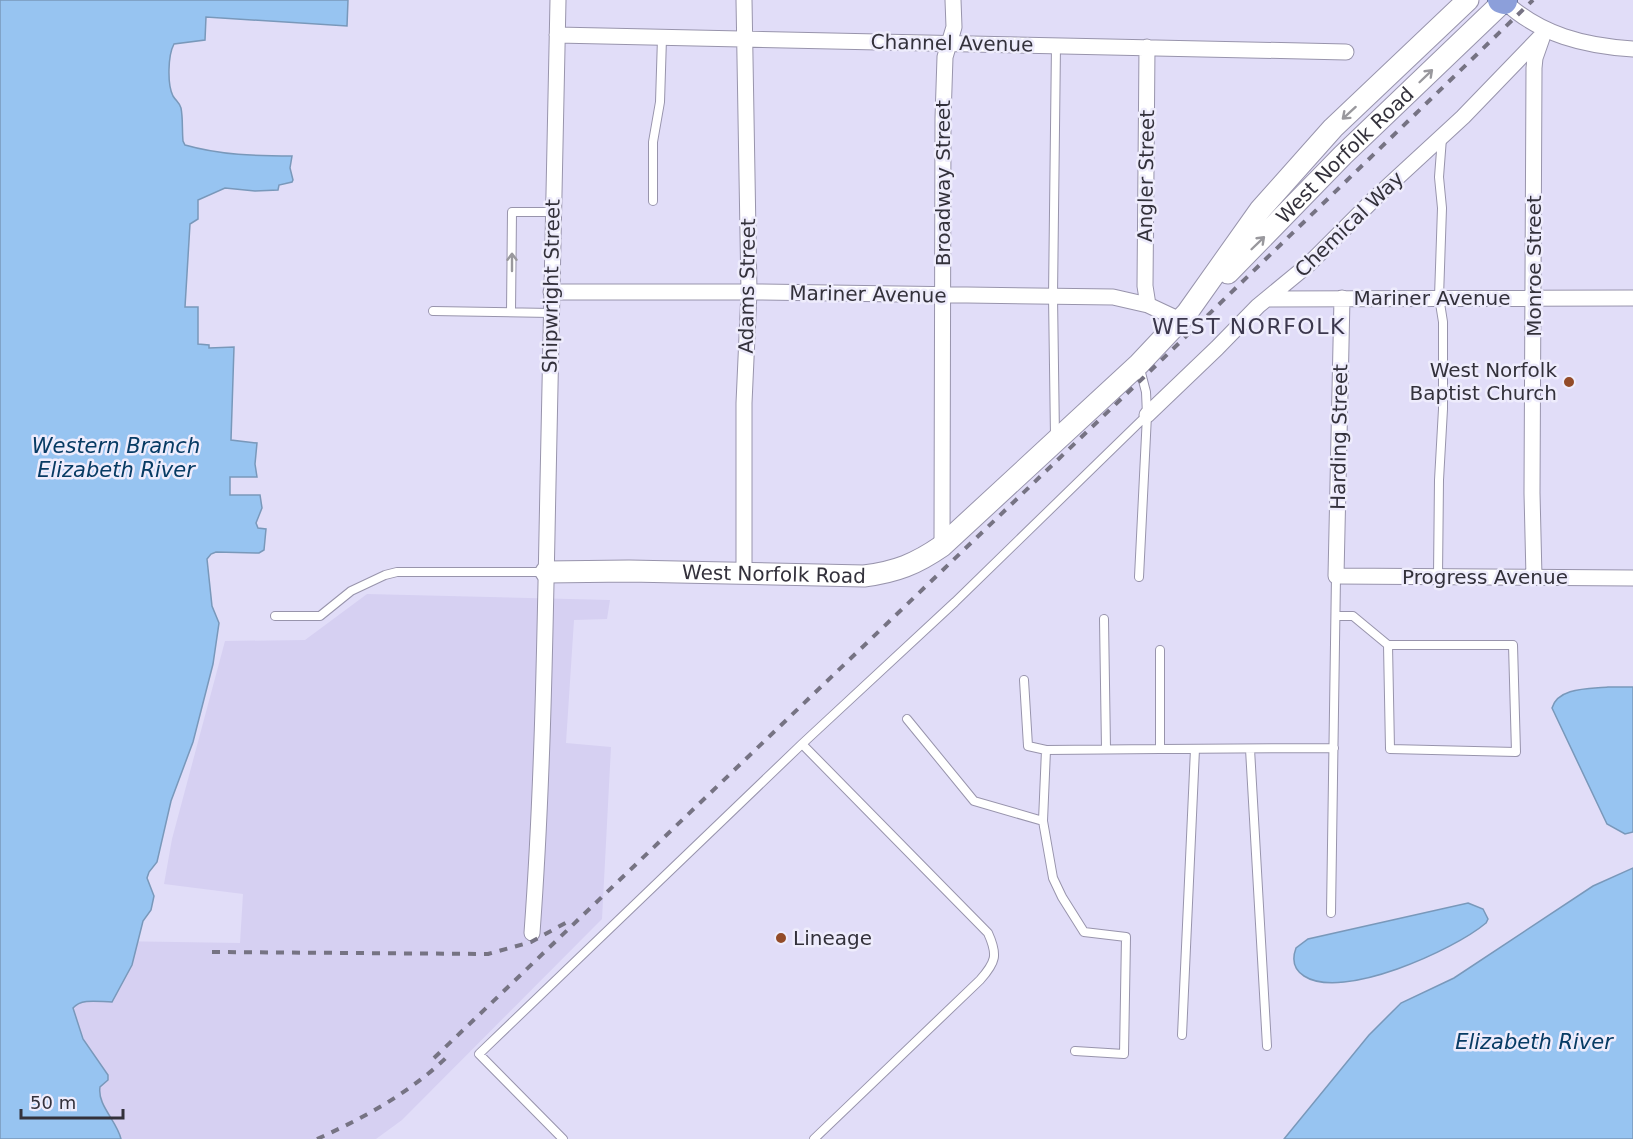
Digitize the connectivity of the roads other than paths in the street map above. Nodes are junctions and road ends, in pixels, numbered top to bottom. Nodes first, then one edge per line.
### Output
1 (558, 0) edge
2 (744, 0) edge
3 (953, 0) edge
4 (1468, 0) edge
5 (1503, 0) edge
6 (1547, 30) junction
7 (557, 35) junction
8 (662, 38) junction
9 (745, 40) junction
10 (950, 43) junction
11 (1056, 45) junction
12 (1147, 47) junction
13 (1633, 49) edge
14 (1346, 52) dead end
15 (1442, 137) junction
16 (653, 201) dead end
17 (552, 212) junction
18 (551, 292) junction
19 (749, 292) junction
20 (942, 295) junction
21 (1053, 296) junction
22 (1439, 297) junction
23 (1534, 297) junction
24 (1342, 298) junction
25 (1633, 298) edge
26 (1267, 299) junction
27 (1148, 305) junction
28 (433, 310) dead end
29 (512, 312) junction
30 (551, 313) junction
31 (1184, 317) junction
32 (1139, 364) junction
33 (1147, 415) junction
34 (1055, 442) junction
35 (942, 546) junction
36 (546, 572) junction
37 (744, 573) junction
38 (1336, 576) junction
39 (1438, 576) junction
40 (1139, 577) dead end
41 (1534, 577) junction
42 (1633, 578) edge
43 (275, 616) dead end
44 (1336, 616) junction
45 (1104, 619) dead end
46 (1388, 645) junction
47 (1160, 650) dead end
48 (1024, 680) dead end
49 (907, 719) dead end
50 (802, 744) junction
51 (1195, 748) junction
52 (1250, 748) junction
53 (1334, 748) junction
54 (1106, 749) junction
55 (1160, 749) junction
56 (1046, 750) junction
57 (1043, 820) junction
58 (1331, 913) dead end
59 (532, 933) dead end
60 (1182, 1035) dead end
61 (1267, 1046) dead end
62 (1075, 1051) dead end
63 (563, 1139) edge
64 (814, 1139) edge

1 - 7 street, Shipwright Street
2 - 9 street, Adams Street
3 - 10 street, Broadway Street
4 -> 31 street, West Norfolk Road
5 - 6 street
31 -> 5 street, West Norfolk Road
6 - 13 street
6 - 15 street, Chemical Way
6 - 23 street, Monroe Street
7 - 8 street, Channel Avenue
7 - 17 street, Shipwright Street
8 - 9 street, Channel Avenue
8 - 16 lane
9 - 10 street, Channel Avenue
9 - 19 street, Adams Street
10 - 11 street, Channel Avenue
10 - 20 street, Broadway Street
11 - 12 street, Channel Avenue
11 - 21 lane
12 - 14 street, Channel Avenue
12 - 27 street, Angler Street
15 - 22 lane
15 - 26 street, Chemical Way
17 - 18 street, Shipwright Street
29 -> 17 lane
18 - 19 street, Mariner Avenue
18 - 30 street, Shipwright Street
19 - 20 street, Mariner Avenue
19 - 37 street, Adams Street
20 - 21 street, Mariner Avenue
20 - 35 street, Broadway Street
21 - 27 street, Mariner Avenue
21 - 34 lane
22 - 23 street, Mariner Avenue
22 - 24 street, Mariner Avenue
22 - 39 lane
23 - 25 street, Mariner Avenue
23 - 41 street, Monroe Street
24 - 26 street, Mariner Avenue
24 - 38 street, Harding Street
26 - 33 street, Chemical Way
27 - 31 street, Mariner Avenue
28 - 29 lane
29 - 30 lane
30 - 36 street, Shipwright Street
31 - 32 street, West Norfolk Road
32 - 33 lane
32 - 34 street, West Norfolk Road
33 - 40 lane
33 - 50 lane
34 - 35 street, West Norfolk Road
35 - 37 street, West Norfolk Road
36 - 37 street, West Norfolk Road
36 - 43 lane, West Norfolk Road
36 - 59 street, Shipwright Street
38 - 39 street, Progress Avenue
38 - 44 lane
39 - 41 street, Progress Avenue
41 - 42 street, Progress Avenue
44 - 46 lane
44 - 53 lane
45 - 54 lane
46 - 46 lane
47 - 55 lane
48 - 56 lane
49 - 57 lane
50 - 63 lane
50 - 64 lane
51 - 52 lane
51 - 55 lane
51 - 60 lane
52 - 53 lane
52 - 61 lane
53 - 58 lane
54 - 55 lane
54 - 56 lane
56 - 57 lane
57 - 62 lane

